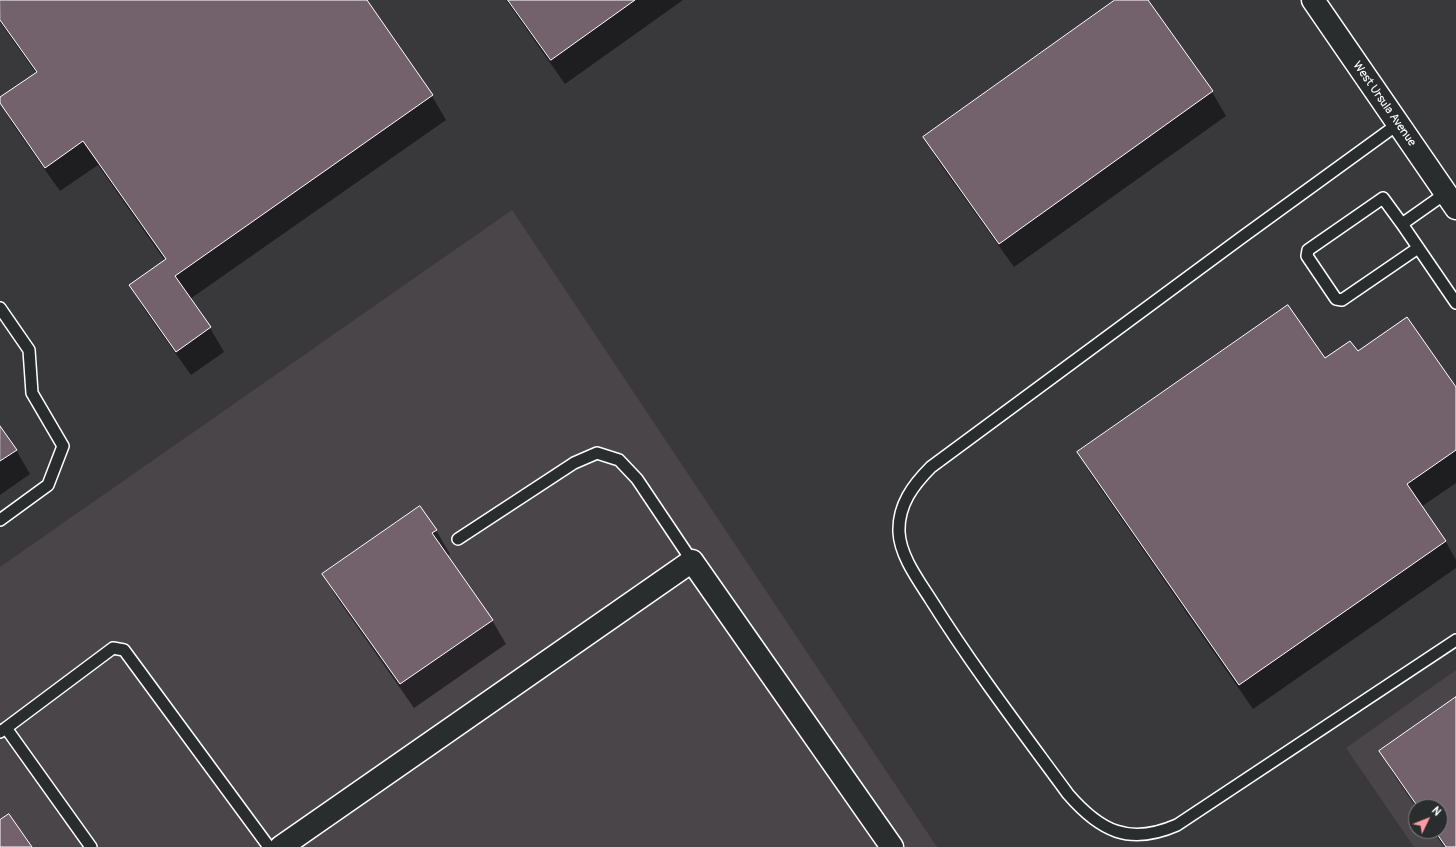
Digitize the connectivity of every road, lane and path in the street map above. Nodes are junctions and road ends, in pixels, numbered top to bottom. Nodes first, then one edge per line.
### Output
1 (1313, 0) edge
2 (1398, 124) junction
3 (1451, 200) edge
4 (1402, 224) junction
5 (1418, 248) junction
6 (1456, 303) edge
7 (0, 308) edge
8 (0, 520) edge
9 (458, 539) dead end
10 (692, 561) junction
11 (1456, 640) edge
12 (3, 730) edge
13 (91, 847) edge
14 (269, 847) edge
15 (281, 847) edge
16 (892, 847) edge

1 - 2 street, West Ursula Avenue
2 - 3 street, West Ursula Avenue
2 - 11 lane
3 - 4 lane
4 - 5 lane
4 - 5 lane
5 - 6 lane
7 - 8 lane
9 - 10 lane
10 - 15 street
10 - 16 street
12 - 13 lane
12 - 14 lane

